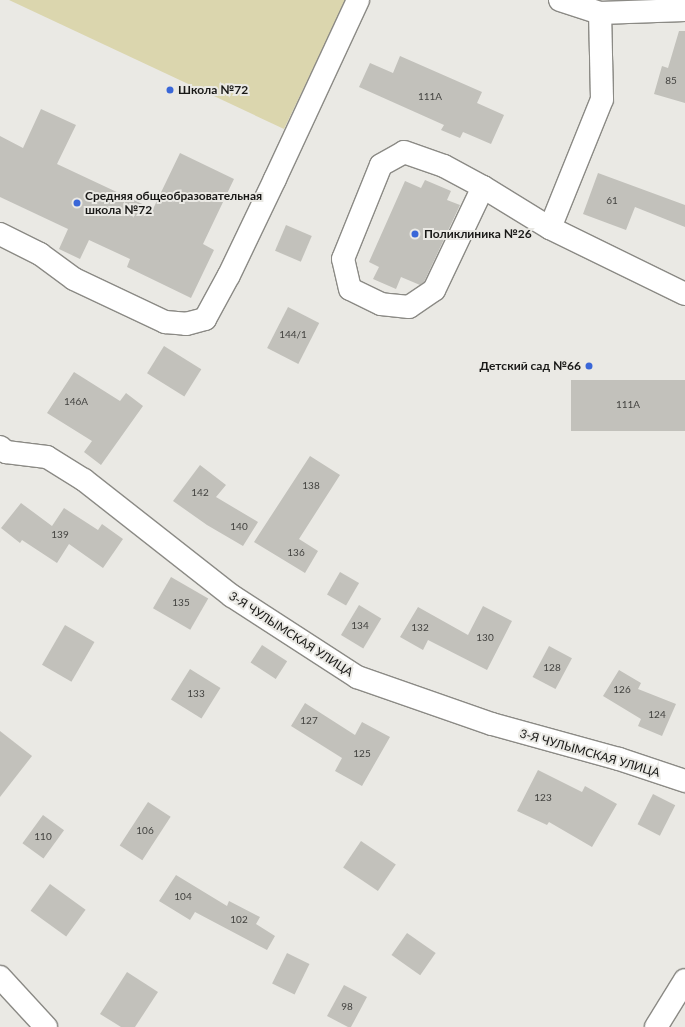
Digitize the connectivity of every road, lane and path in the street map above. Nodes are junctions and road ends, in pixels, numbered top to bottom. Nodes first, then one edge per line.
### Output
1 (358, 0) edge
2 (560, 0) edge
3 (685, 10) edge
4 (600, 14) junction
5 (483, 187) junction
6 (550, 228) junction
7 (0, 234) edge
8 (685, 294) edge
9 (2, 453) edge
10 (685, 781) edge
11 (0, 977) edge
12 (685, 980) edge
13 (46, 1027) edge
14 (656, 1027) edge

1 - 7 street
2 - 4 street
3 - 4 street
4 - 6 street
5 - 5 street
5 - 6 street
6 - 8 street
9 - 10 street, 3-Я ЧУЛЫМСКАЯ УЛИЦА
11 - 13 street
12 - 14 street

